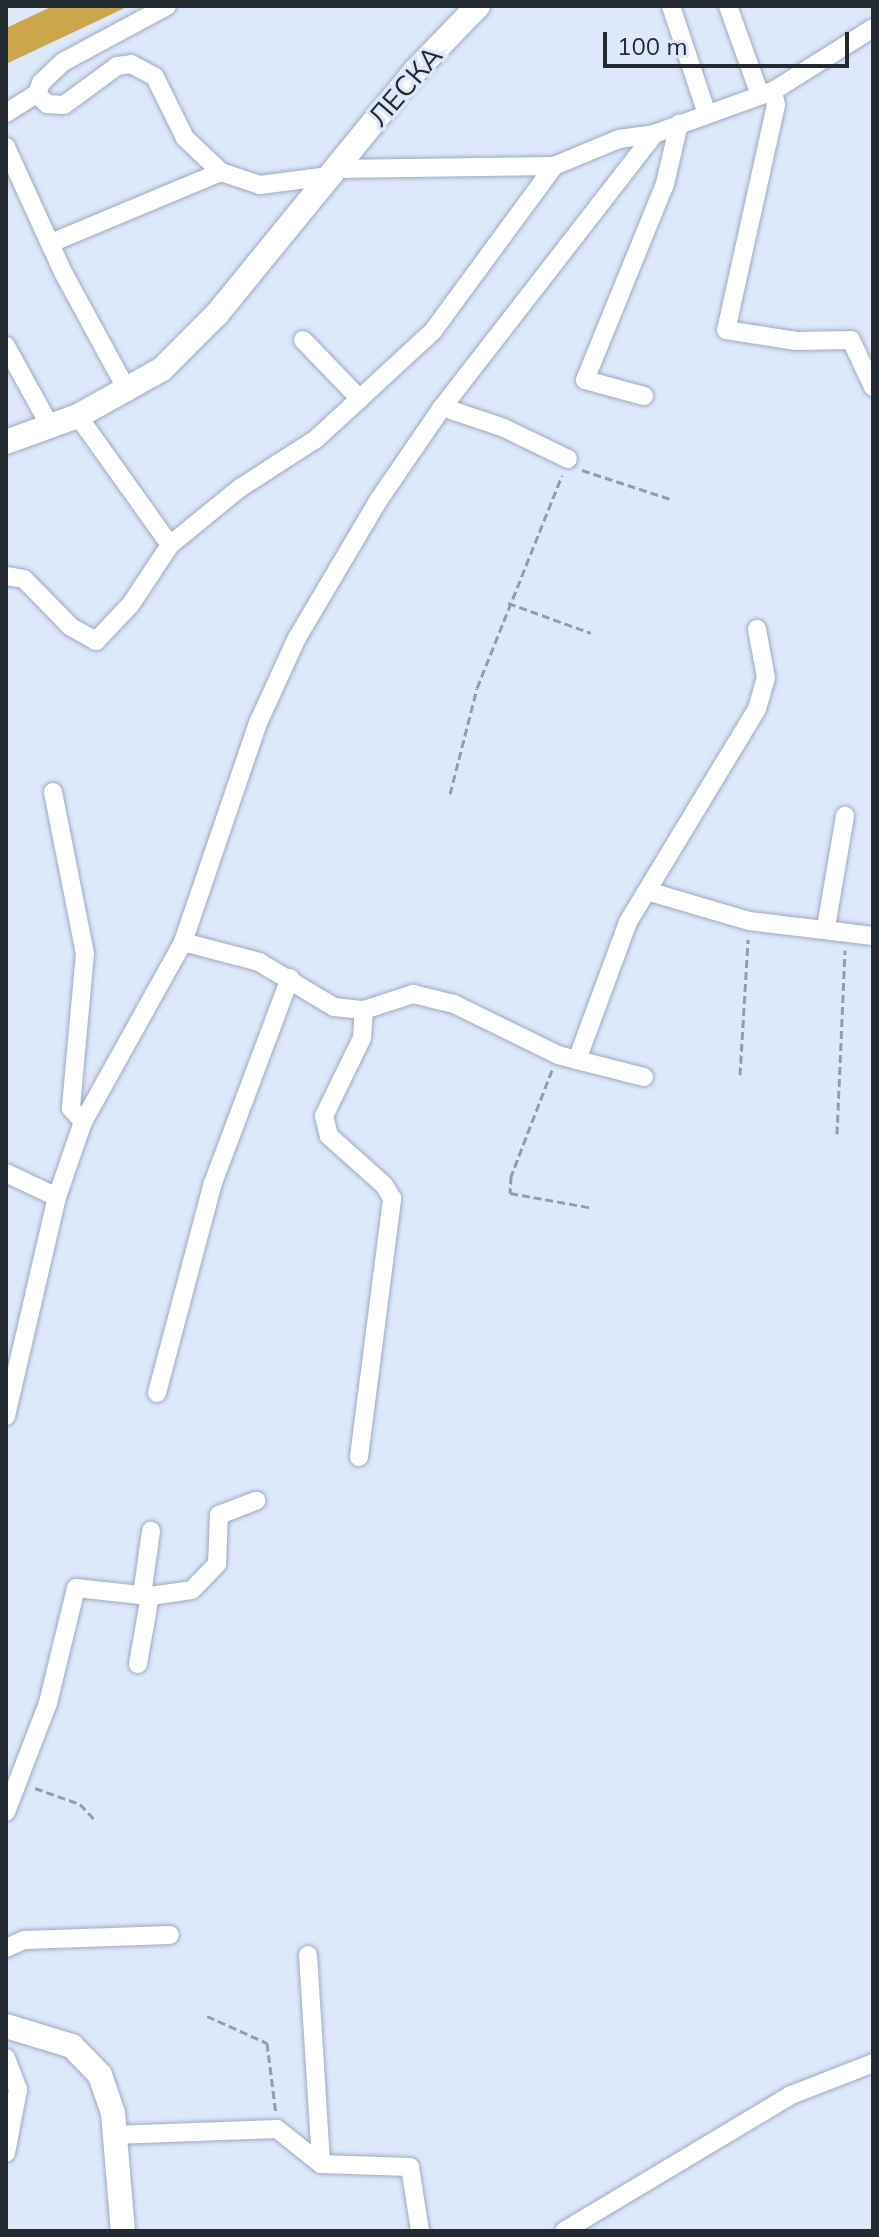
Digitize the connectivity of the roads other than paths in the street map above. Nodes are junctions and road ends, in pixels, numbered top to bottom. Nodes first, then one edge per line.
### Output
1 (167, 6) edge
2 (478, 6) edge
3 (671, 6) edge
4 (728, 6) edge
5 (873, 28) edge
6 (767, 93) junction
7 (37, 94) junction
8 (6, 113) edge
9 (707, 114) junction
10 (679, 124) junction
11 (654, 134) junction
12 (6, 147) edge
13 (554, 166) junction
14 (221, 172) junction
15 (332, 173) junction
16 (51, 243) junction
17 (303, 340) dead end
18 (6, 346) edge
19 (873, 387) edge
20 (128, 392) junction
21 (644, 396) dead end
22 (360, 399) junction
23 (442, 407) junction
24 (78, 416) junction
25 (50, 426) junction
26 (6, 442) edge
27 (568, 459) road end
28 (170, 545) junction
29 (6, 576) edge
30 (757, 629) dead end
31 (53, 792) dead end
32 (845, 816) dead end
33 (647, 891) junction
34 (826, 927) junction
35 (873, 936) edge
36 (183, 942) junction
37 (290, 978) junction
38 (364, 1010) junction
39 (577, 1060) junction
40 (644, 1077) dead end
41 (83, 1122) junction
42 (6, 1173) edge
43 (57, 1197) junction
44 (10, 1389) edge
45 (157, 1393) dead end
46 (6, 1416) edge
47 (359, 1457) dead end
48 (256, 1501) dead end
49 (151, 1531) dead end
50 (146, 1596) junction
51 (138, 1664) dead end
52 (6, 1812) edge
53 (170, 1935) dead end
54 (6, 1948) edge
55 (308, 1955) dead end
56 (6, 2026) edge
57 (6, 2058) edge
58 (873, 2063) edge
59 (114, 2135) junction
60 (6, 2153) edge
61 (321, 2164) junction
62 (123, 2231) edge
63 (420, 2231) edge
64 (564, 2231) edge

1 - 7 street
2 - 15 street, ЛЕСКА
3 - 9 street
4 - 6 street
5 - 6 street
6 - 9 street
6 - 19 street
7 - 8 street
7 - 14 street
9 - 10 street
10 - 11 street
10 - 21 street
11 - 13 street
11 - 23 street
12 - 16 street
13 - 15 street
13 - 22 street
14 - 15 street
14 - 16 street
15 - 20 street, ЛЕСКА
16 - 20 street
17 - 22 street
18 - 25 street
20 - 24 street, ЛЕСКА
22 - 28 street
23 - 27 street
23 - 36 street
24 - 25 street, ЛЕСКА
24 - 28 street
25 - 26 street, ЛЕСКА
28 - 29 street
30 - 33 street
31 - 41 street
32 - 34 street
33 - 34 street
33 - 39 street
34 - 35 street
36 - 37 street
36 - 41 street
37 - 38 street
37 - 45 street
38 - 39 street
38 - 47 street
39 - 40 street
41 - 43 street
42 - 43 street
43 - 44 street
44 - 46 street
48 - 50 street
49 - 50 street
50 - 51 street
50 - 52 street
53 - 54 street
55 - 61 street
56 - 59 street
57 - 60 street
58 - 64 street
59 - 61 street
59 - 62 street
61 - 63 street

